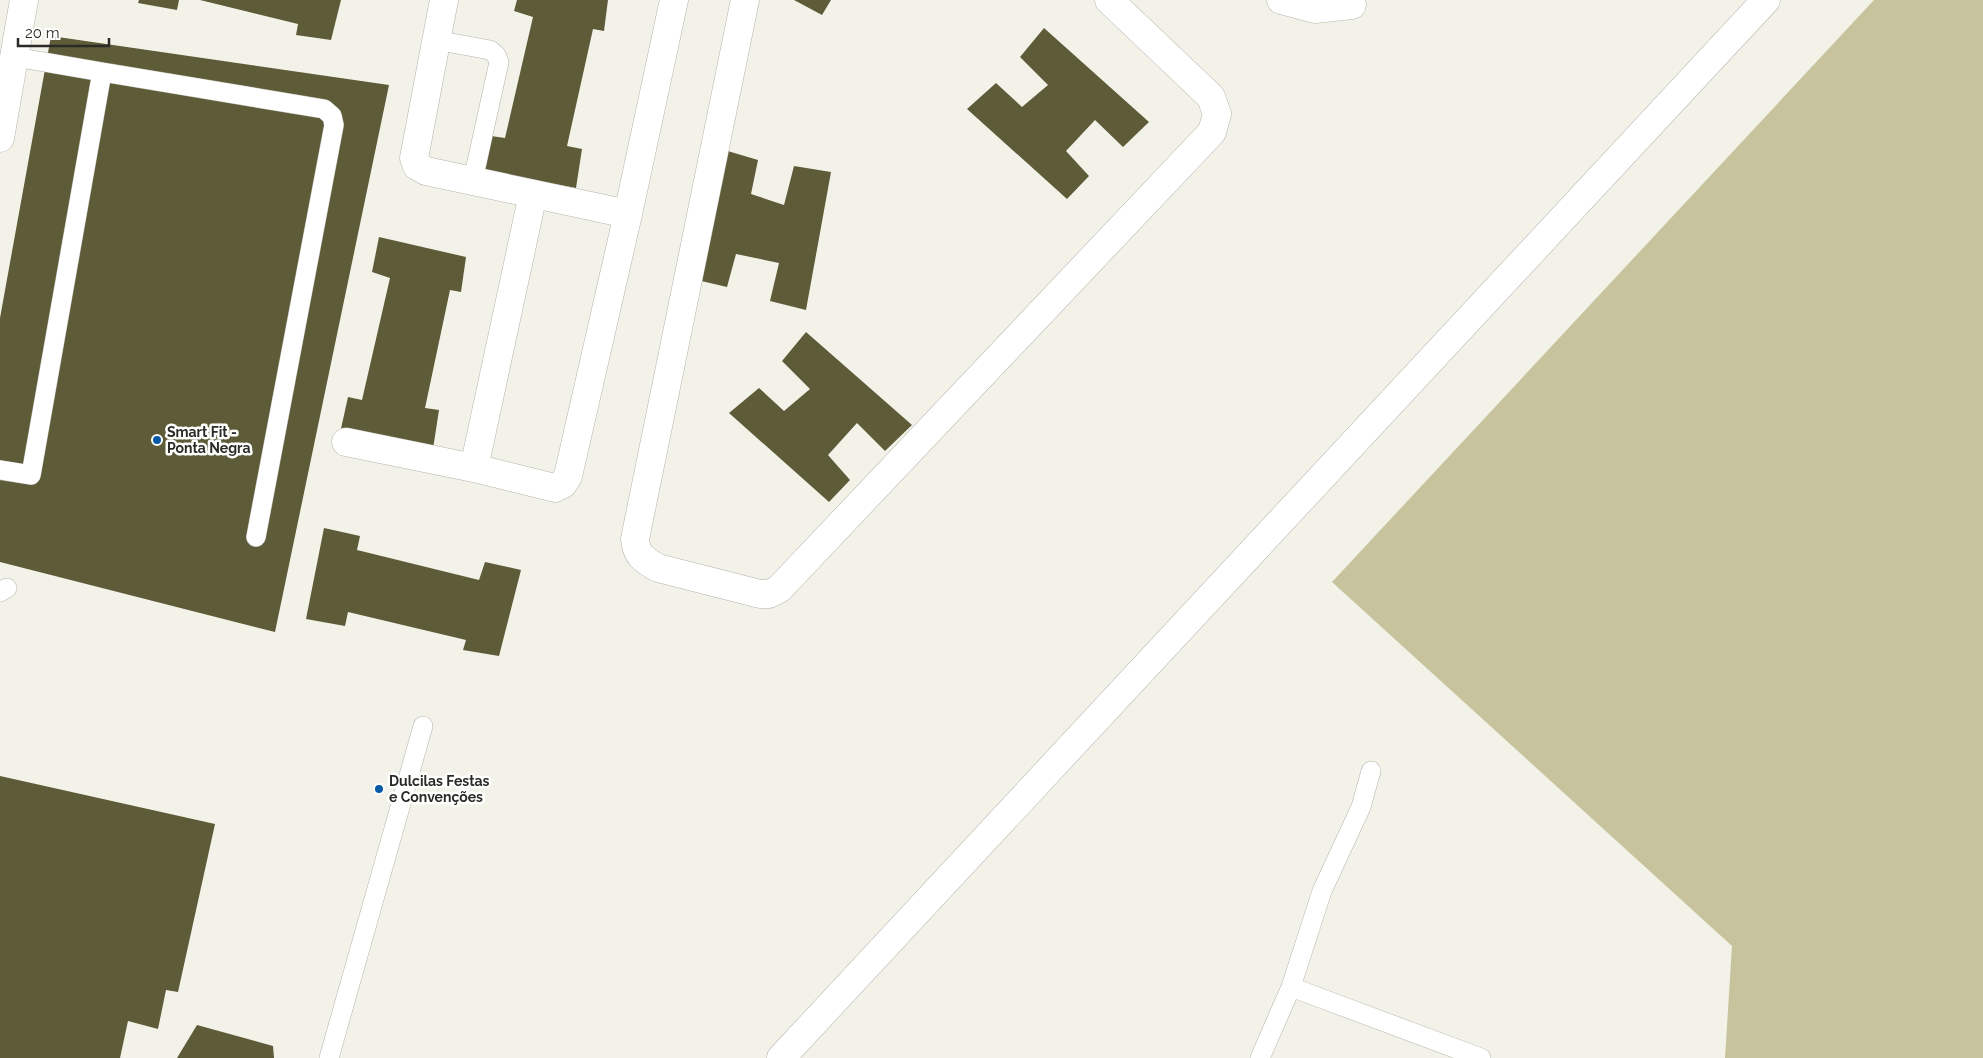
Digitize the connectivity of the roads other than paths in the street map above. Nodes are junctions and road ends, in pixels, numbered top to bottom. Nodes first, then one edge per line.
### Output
1 (24, 0) edge
2 (444, 0) edge
3 (674, 0) edge
4 (745, 0) edge
5 (1109, 0) edge
6 (1281, 0) edge
7 (1766, 0) edge
8 (1354, 2) edge
9 (435, 40) junction
10 (11, 47) edge
11 (102, 72) junction
12 (0, 138) edge
13 (473, 180) junction
14 (533, 194) junction
15 (628, 214) junction
16 (346, 442) dead end
17 (474, 468) junction
18 (0, 470) edge
19 (256, 537) dead end
20 (423, 726) dead end
21 (1371, 771) dead end
22 (1291, 987) junction
23 (330, 1058) edge
24 (781, 1058) edge
25 (1260, 1058) edge
26 (1482, 1058) edge

1 - 10 street
2 - 9 street
3 - 15 street
4 - 5 street
6 - 8 street
7 - 24 street
9 - 13 street
9 - 13 lane
10 - 11 lane
10 - 12 street
11 - 18 lane
11 - 19 lane
13 - 14 street
14 - 15 street
14 - 17 street
15 - 17 street
16 - 17 street
20 - 23 lane
21 - 22 lane
22 - 25 lane
22 - 26 lane

